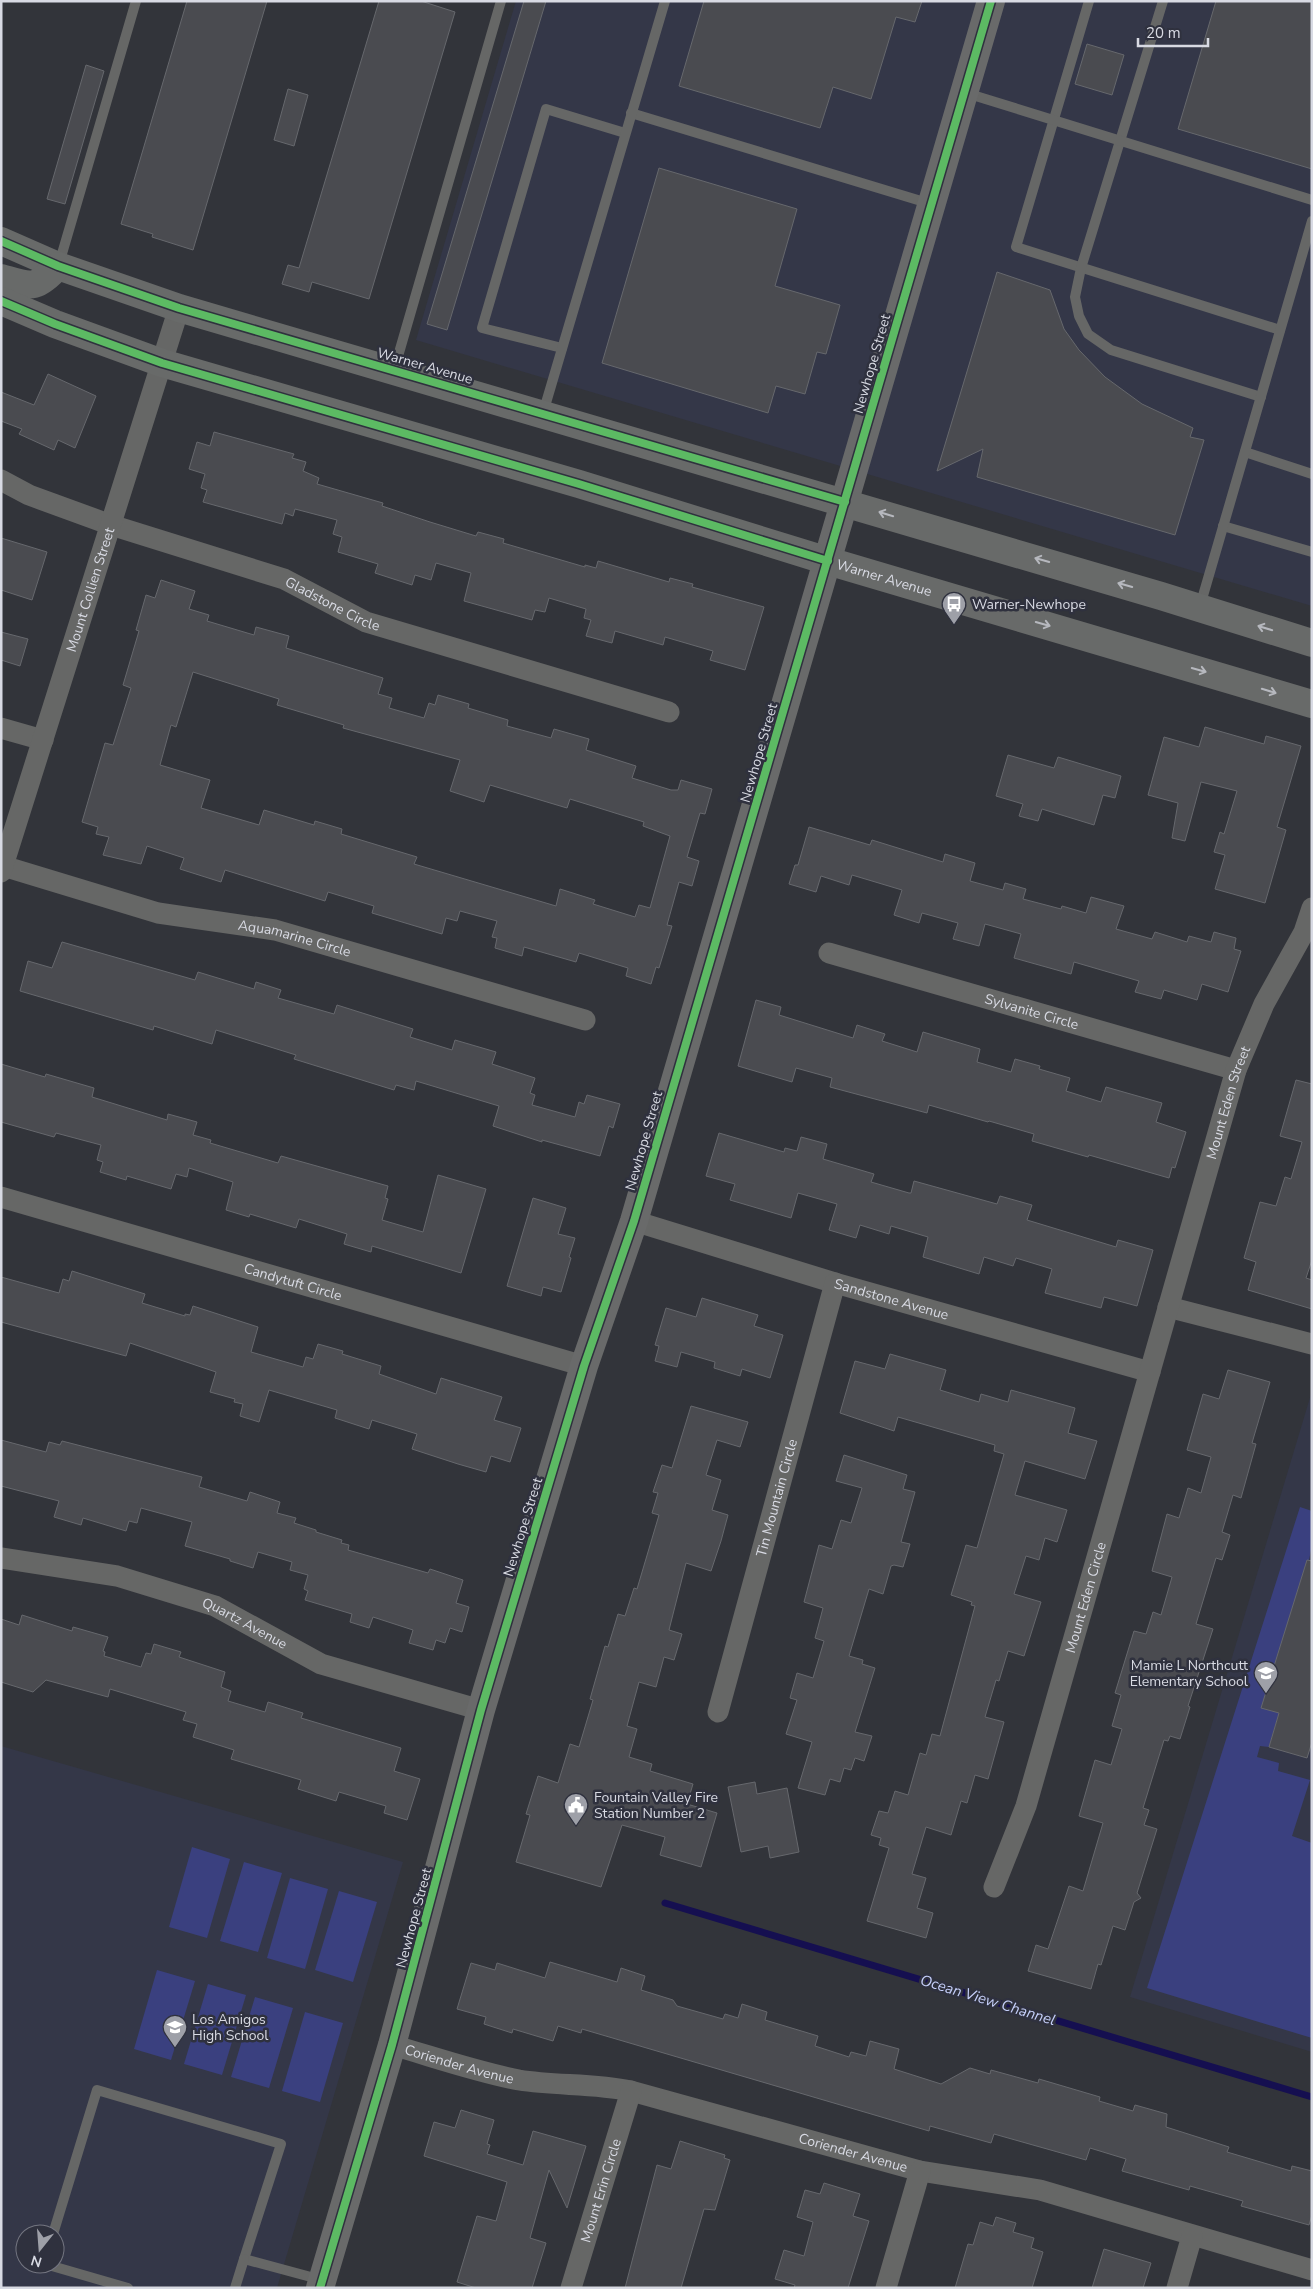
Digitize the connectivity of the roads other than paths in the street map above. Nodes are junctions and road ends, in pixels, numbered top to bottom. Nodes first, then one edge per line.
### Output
1 (136, 1) edge
2 (501, 1) edge
3 (665, 1) edge
4 (991, 1) edge
5 (1088, 1) edge
6 (1163, 1) edge
7 (966, 93) junction
8 (630, 113) junction
9 (1054, 120) junction
10 (625, 133) junction
11 (1121, 141) junction
12 (1312, 200) edge
13 (931, 204) junction
14 (1312, 221) edge
15 (1, 241) edge
16 (58, 266) junction
17 (1081, 268) junction
18 (1, 278) edge
19 (1, 301) edge
20 (179, 308) junction
21 (1280, 330) junction
22 (562, 348) junction
23 (162, 363) junction
24 (394, 370) junction
25 (1261, 397) junction
26 (543, 413) junction
27 (1245, 452) junction
28 (1312, 474) edge
29 (1, 480) edge
30 (845, 502) junction
31 (111, 525) junction
32 (1223, 526) junction
33 (1312, 552) edge
34 (828, 561) junction
35 (1199, 608) junction
36 (1312, 643) edge
37 (1312, 704) edge
38 (669, 712) dead end
39 (1, 728) edge
40 (43, 740) junction
41 (2, 869) edge
42 (1312, 908) edge
43 (829, 953) dead end
44 (586, 1020) dead end
45 (1236, 1070) junction
46 (1, 1196) edge
47 (634, 1221) junction
48 (835, 1283) junction
49 (1168, 1307) junction
50 (1312, 1344) edge
51 (584, 1366) junction
52 (1150, 1372) junction
53 (1, 1558) edge
54 (481, 1710) junction
55 (718, 1712) dead end
56 (994, 1887) dead end
57 (392, 2046) junction
58 (630, 2091) junction
59 (920, 2171) junction
60 (56, 2224) edge
61 (1192, 2236) junction
62 (244, 2259) junction
63 (65, 2270) edge
64 (1312, 2270) edge
65 (322, 2284) edge
66 (128, 2288) edge
67 (235, 2288) edge
68 (571, 2288) edge
69 (886, 2288) edge
70 (1177, 2288) edge

1 - 16 lane
2 - 24 lane
3 - 8 lane
4 - 7 street, Newhope Street
5 - 9 lane
6 - 11 lane
7 - 9 lane
7 - 13 street, Newhope Street
8 - 10 lane
8 - 13 lane
9 - 11 lane
9 - 17 lane
10 - 22 lane
10 - 22 lane
11 - 12 lane
11 - 17 lane
13 - 30 street, Newhope Street
14 - 21 lane
15 - 16 main road, Warner Avenue
16 - 18 main road
16 - 20 main road, Warner Avenue
17 - 21 lane
17 - 25 lane
19 - 23 main road, Warner Avenue
20 - 23 street, Mount Collien Street
20 - 24 main road, Warner Avenue
21 - 25 lane
22 - 26 lane
23 - 31 street, Mount Collien Street
23 - 34 main road, Warner Avenue
24 - 26 main road, Warner Avenue
25 - 27 lane
26 - 30 main road, Warner Avenue
27 - 28 lane
27 - 32 lane
29 - 31 street, Gladstone Circle
30 - 34 street, Newhope Street
35 -> 30 main road, Warner Avenue
31 - 38 street, Gladstone Circle
31 - 40 street, Mount Collien Street
32 - 33 lane
32 - 35 lane
34 -> 37 main road, Warner Avenue
34 - 47 street, Newhope Street
36 -> 35 main road, Warner Avenue
39 - 40 street
40 - 41 street, Mount Collien Street
41 - 44 street, Aquamarine Circle
42 - 45 street, Mount Eden Street
43 - 45 street, Sylvanite Circle
45 - 49 street, Mount Eden Street
46 - 51 street, Candytuft Circle
47 - 48 street, Sandstone Avenue
47 - 51 street, Newhope Street
48 - 52 street, Sandstone Avenue
48 - 55 street, Tin Mountain Circle
49 - 50 street
49 - 52 street, Mount Eden Circle
51 - 54 street, Newhope Street
52 - 56 street, Mount Eden Circle
53 - 54 street, Quartz Avenue
54 - 57 street, Newhope Street
57 - 58 street, Coriender Avenue
57 - 65 street, Newhope Street
58 - 59 street, Coriender Avenue
58 - 68 street, Mount Erin Circle
59 - 61 street, Coriender Avenue
59 - 69 street
60 - 62 lane
61 - 64 street, Coriender Avenue
61 - 70 street
62 - 65 lane
62 - 67 lane
63 - 66 lane

